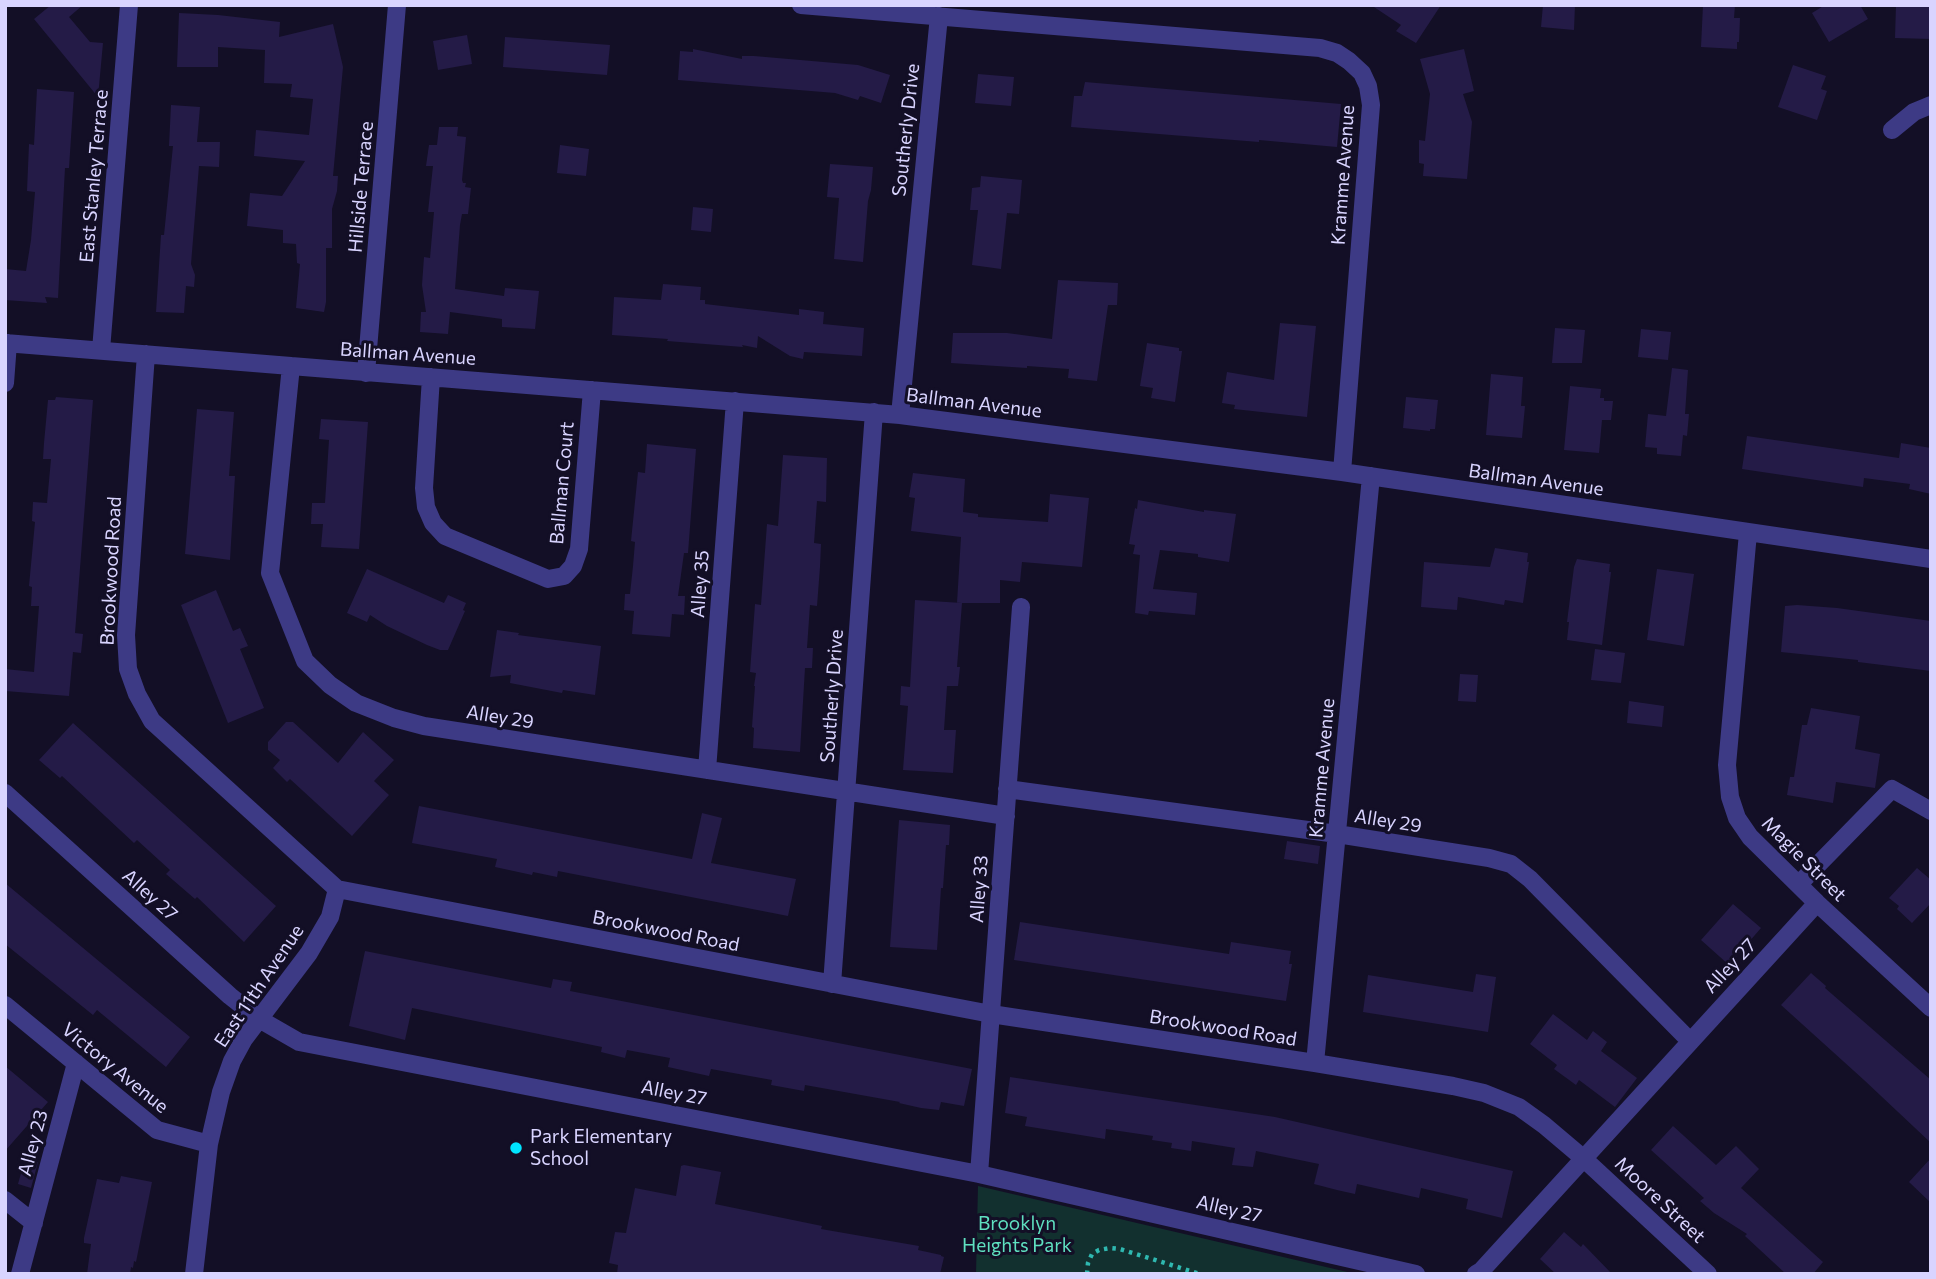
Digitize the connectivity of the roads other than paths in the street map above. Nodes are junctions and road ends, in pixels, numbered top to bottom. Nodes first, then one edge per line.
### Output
1 (129, 5) edge
2 (397, 5) edge
3 (801, 5) edge
4 (939, 16) junction
5 (1931, 105) edge
6 (1892, 130) dead end
7 (7, 343) edge
8 (102, 350) junction
9 (146, 354) junction
10 (291, 366) junction
11 (366, 373) junction
12 (431, 377) junction
13 (5, 383) edge
14 (592, 390) junction
15 (735, 401) junction
16 (874, 412) junction
17 (900, 415) junction
18 (1342, 472) junction
19 (1371, 476) junction
20 (1748, 533) junction
21 (1931, 559) edge
22 (1021, 607) dead end
23 (707, 770) junction
24 (1007, 789) junction
25 (846, 791) junction
26 (5, 793) edge
27 (1931, 811) edge
28 (1006, 816) junction
29 (1337, 834) junction
30 (1799, 884) junction
31 (337, 889) junction
32 (1817, 903) junction
33 (832, 984) junction
34 (5, 1004) edge
35 (1931, 1009) edge
36 (991, 1014) junction
37 (259, 1019) junction
38 (1690, 1041) junction
39 (76, 1063) junction
40 (1315, 1063) junction
41 (209, 1144) junction
42 (1583, 1158) junction
43 (979, 1174) junction
44 (5, 1200) edge
45 (34, 1223) junction
46 (20, 1274) edge
47 (194, 1274) edge
48 (1416, 1274) edge
49 (1476, 1274) edge
50 (1708, 1274) edge

1 - 8 street, East Stanley Terrace
2 - 11 street, Hillside Terrace
3 - 4 street, Kramme Avenue
4 - 17 street, Southerly Drive
4 - 18 street, Kramme Avenue
5 - 6 street
7 - 8 street, Ballman Avenue
7 - 13 street
8 - 9 street, Ballman Avenue
9 - 10 street, Ballman Avenue
9 - 31 street, Brookwood Road
10 - 11 street, Ballman Avenue
10 - 23 street, Alley 29
11 - 12 street, Ballman Avenue
12 - 14 street, Ballman Avenue
12 - 14 street, Ballman Court
14 - 15 street, Ballman Avenue
15 - 16 street, Ballman Avenue
15 - 23 street, Alley 35
16 - 17 street, Ballman Avenue
16 - 25 street, Southerly Drive
17 - 18 street, Ballman Avenue
18 - 19 street, Ballman Avenue
19 - 20 street, Ballman Avenue
19 - 29 street, Kramme Avenue
20 - 21 street, Ballman Avenue
20 - 30 street, Magie Street
22 - 24 street, Alley 33
23 - 25 street, Alley 29
24 - 28 street, Alley 33
24 - 29 street, Alley 29
25 - 28 street, Alley 29
25 - 33 street, Southerly Drive
26 - 37 street, Alley 27
27 - 30 street
28 - 36 street, Alley 33
29 - 38 street, Alley 29
29 - 40 street, Kramme Avenue
30 - 32 street, Magie Street
31 - 33 street, Brookwood Road
31 - 37 street, East 11th Avenue
32 - 35 street, Magie Street
32 - 38 street, Alley 27
33 - 36 street, Brookwood Road
34 - 39 street, Victory Avenue
36 - 40 street, Brookwood Road
36 - 43 street, Alley 33
37 - 41 street, East 11th Avenue
37 - 43 street, Alley 27
38 - 42 street, Alley 27
39 - 41 street, Victory Avenue
39 - 45 street, Alley 23
40 - 42 street, Brookwood Road
41 - 47 street, East 11th Avenue
42 - 49 street, Alley 27
42 - 50 street, Moore Street
43 - 48 street, Alley 27
44 - 45 street
45 - 46 street, Alley 23

